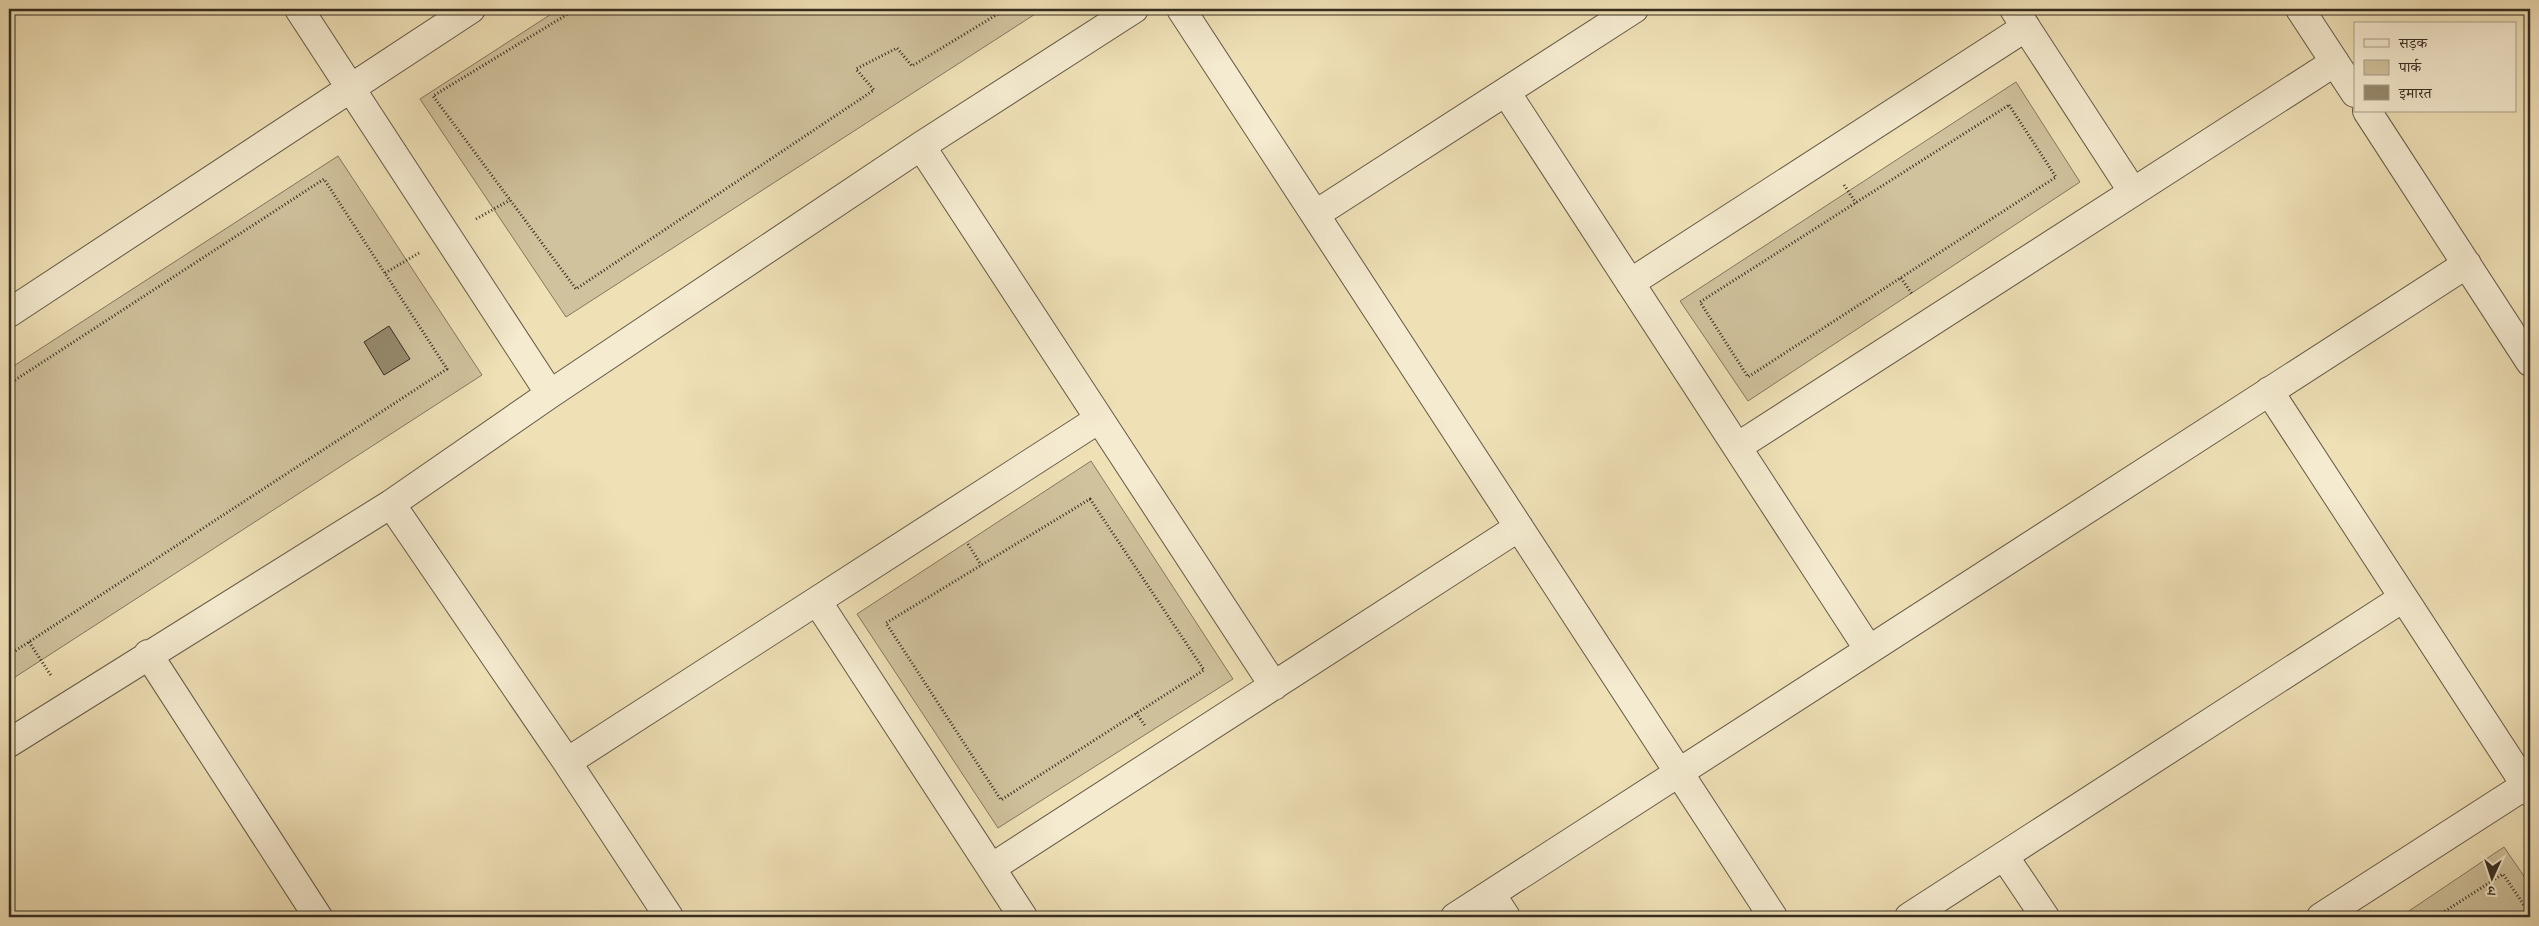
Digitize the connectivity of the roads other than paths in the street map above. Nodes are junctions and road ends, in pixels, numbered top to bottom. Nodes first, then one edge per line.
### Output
1 (299, 9) edge
2 (471, 9) edge
3 (1134, 9) edge
4 (1181, 9) edge
5 (1634, 9) edge
6 (2300, 9) edge
7 (2020, 18) edge
8 (2335, 62) junction
9 (351, 88) junction
10 (1506, 92) junction
11 (2354, 92) edge
12 (2368, 112) edge
13 (921, 146) junction
14 (2133, 192) junction
15 (1316, 214) junction
16 (2467, 264) junction
17 (1630, 283) junction
18 (9, 313) edge
19 (2530, 362) edge
20 (2269, 392) junction
21 (550, 394) junction
22 (1099, 419) junction
23 (1737, 447) junction
24 (391, 504) junction
25 (1519, 527) junction
26 (2404, 598) junction
27 (817, 601) junction
28 (1869, 650) junction
29 (148, 654) junction
30 (1274, 686) junction
31 (9, 743) edge
32 (567, 762) junction
33 (1679, 772) junction
34 (2528, 788) edge
35 (2004, 856) junction
36 (991, 868) junction
37 (1491, 894) junction
38 (318, 917) edge
39 (669, 917) edge
40 (1023, 917) edge
41 (1455, 917) edge
42 (1506, 917) edge
43 (1774, 917) edge
44 (1909, 917) edge
45 (2044, 917) edge
46 (2321, 917) edge

1 - 9 street
2 - 9 street
3 - 13 street
4 - 15 street
5 - 10 street
6 - 8 street
7 - 14 street
7 - 17 street
8 - 11 street
8 - 14 street
9 - 18 street
9 - 21 street
10 - 15 street
10 - 17 street
12 - 16 street
13 - 21 street
13 - 22 street
14 - 23 street
15 - 25 street
16 - 19 street
16 - 20 street
17 - 23 street
20 - 26 street
20 - 28 street
21 - 24 street
22 - 27 street
22 - 30 street
23 - 28 street
24 - 29 street
24 - 32 street
25 - 30 street
25 - 33 street
26 - 34 street
26 - 35 street
27 - 32 street
27 - 36 street
28 - 33 street
29 - 31 street
29 - 38 street
30 - 36 street
32 - 39 street
33 - 37 street
33 - 43 street
34 - 46 street
35 - 44 street
35 - 45 street
36 - 40 street
37 - 41 street
37 - 42 street

